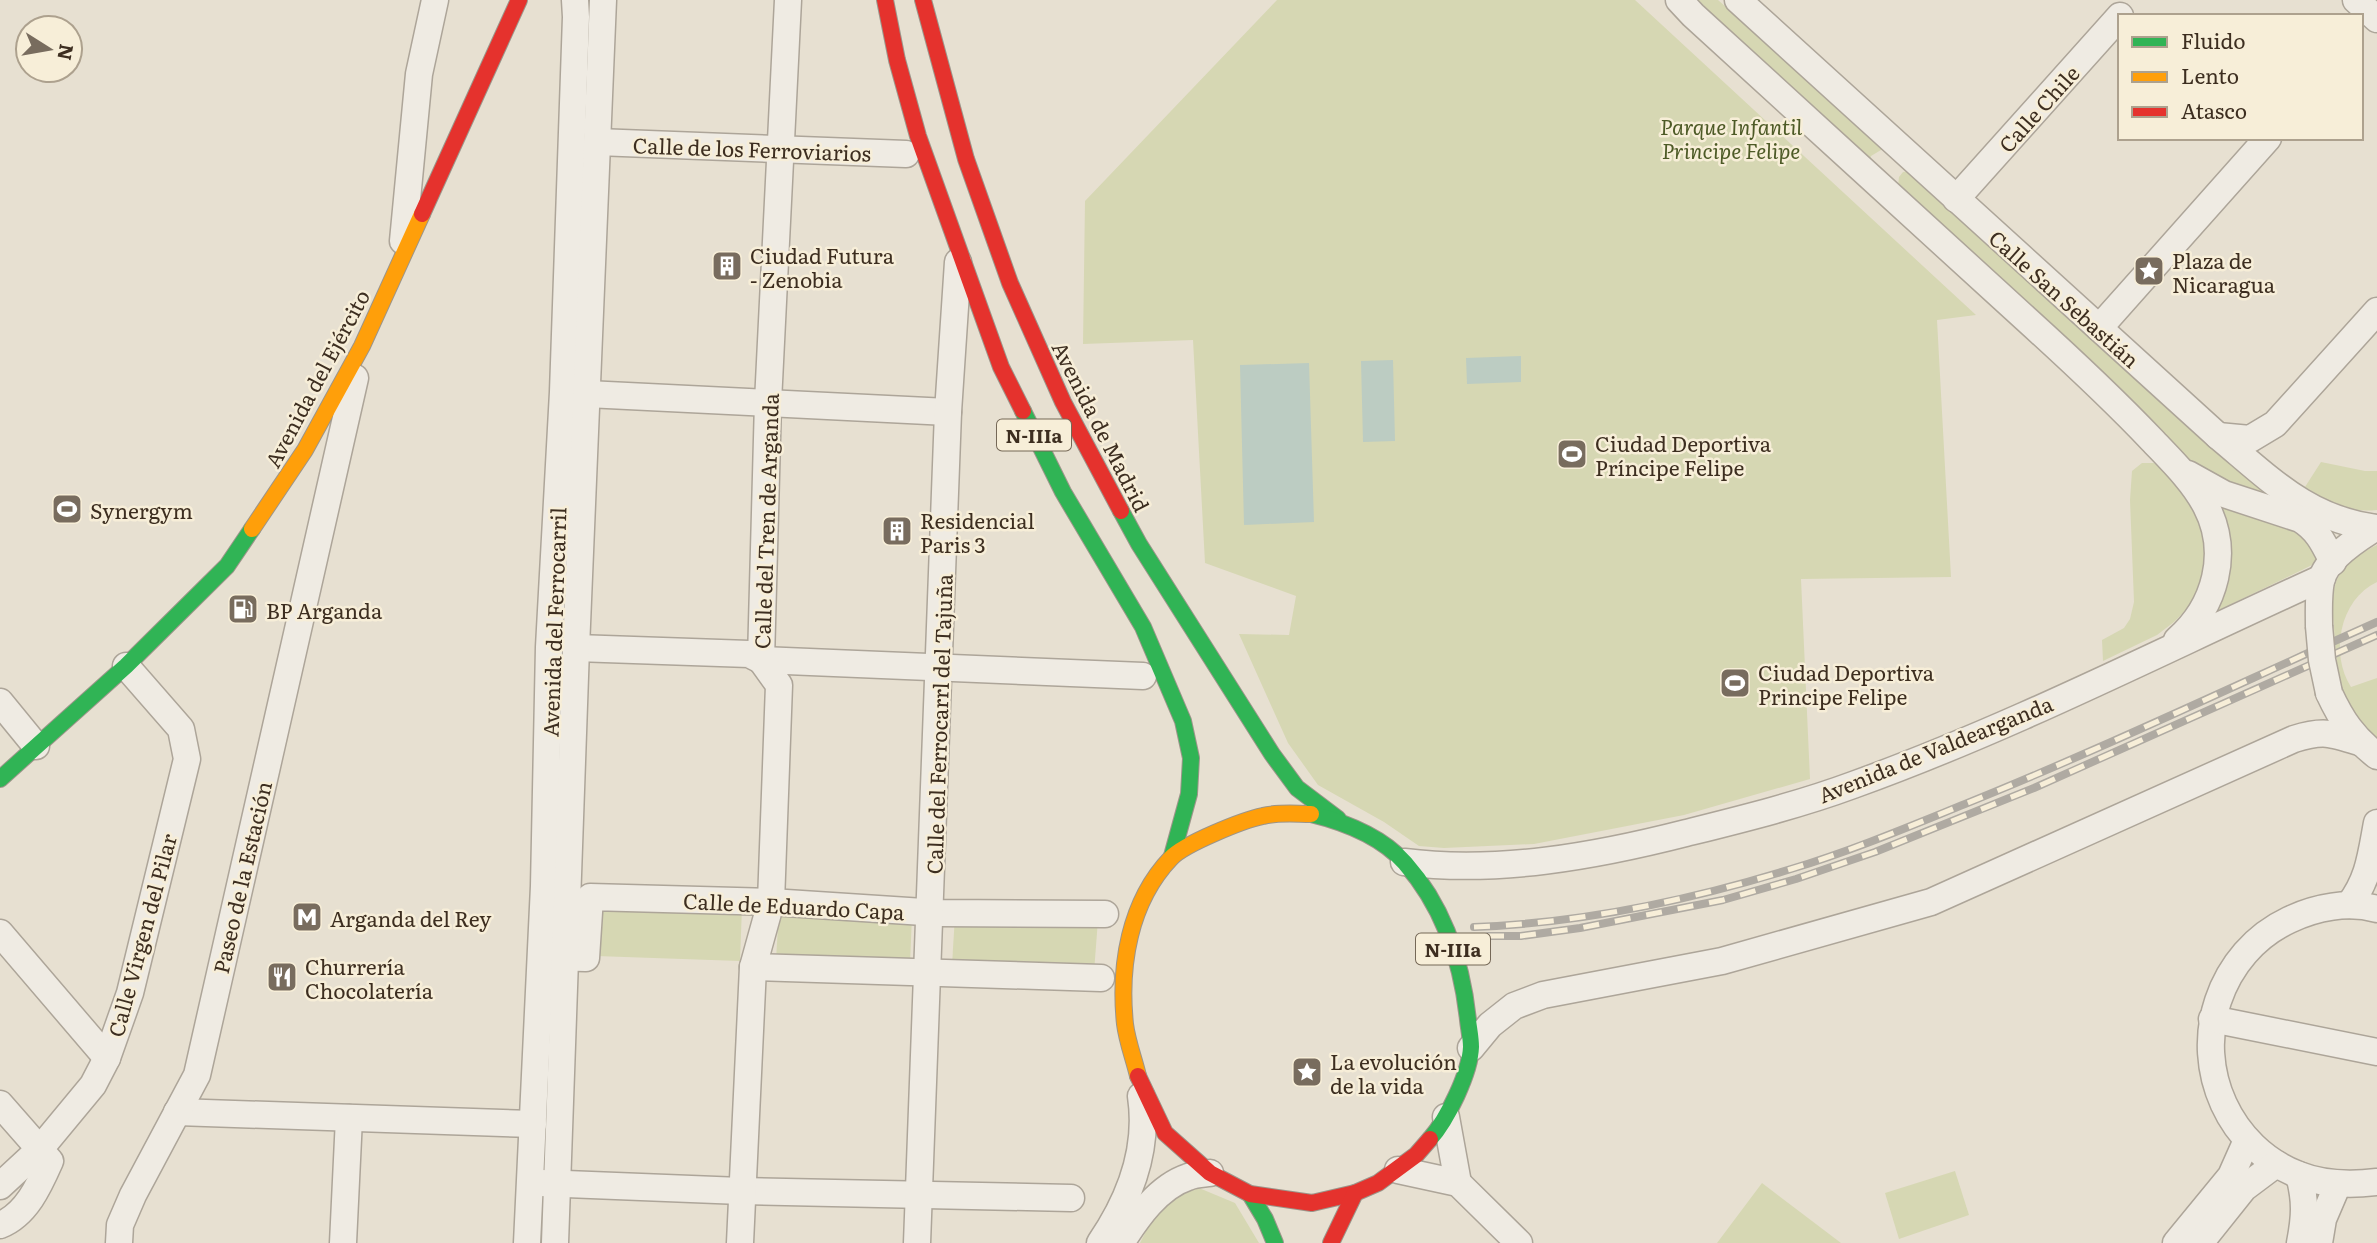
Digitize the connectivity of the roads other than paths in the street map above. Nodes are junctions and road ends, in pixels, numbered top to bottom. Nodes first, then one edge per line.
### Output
1 (435, 0) edge
2 (519, 0) edge
3 (528, 0) edge
4 (575, 0) edge
5 (603, 0) edge
6 (788, 0) edge
7 (885, 0) edge
8 (923, 0) edge
9 (1679, 0) edge
10 (1738, 0) edge
11 (2134, 0) edge
12 (2356, 0) edge
13 (2122, 14) edge
14 (2118, 18) edge
15 (2377, 18) edge
16 (2363, 33) edge
17 (505, 34) junction
18 (2266, 140) edge
19 (597, 142) junction
20 (781, 148) junction
21 (906, 154) dead end
22 (1911, 159) junction
23 (1882, 187) junction
24 (1956, 199) junction
25 (959, 254) junction
26 (401, 258) junction
27 (2377, 311) edge
28 (2099, 328) junction
29 (362, 346) junction
30 (587, 394) junction
31 (768, 402) junction
32 (948, 412) junction
33 (2275, 424) junction
34 (2218, 436) junction
35 (305, 450) junction
36 (2180, 470) junction
37 (2269, 478) junction
38 (327, 498) junction
39 (2376, 528) edge
40 (2327, 570) junction
41 (576, 648) junction
42 (2163, 652) junction
43 (761, 660) junction
44 (125, 666) junction
45 (940, 668) junction
46 (1143, 676) dead end
47 (0, 702) edge
48 (36, 747) junction
49 (2368, 749) edge
50 (0, 779) edge
51 (1339, 821) junction
52 (2377, 823) edge
53 (1172, 856) junction
54 (1404, 862) junction
55 (771, 901) junction
56 (2348, 905) junction
57 (2377, 909) edge
58 (930, 912) junction
59 (1105, 915) dead end
60 (0, 933) edge
61 (553, 957) junction
62 (753, 967) junction
63 (928, 971) junction
64 (1101, 978) dead end
65 (2212, 1019) junction
66 (1471, 1048) junction
67 (2377, 1052) edge
68 (107, 1058) junction
69 (1139, 1080) junction
70 (0, 1104) edge
71 (177, 1112) junction
72 (1446, 1117) junction
73 (349, 1118) junction
74 (533, 1124) junction
75 (2247, 1140) junction
76 (40, 1149) junction
77 (1398, 1170) junction
78 (2287, 1170) junction
79 (1210, 1173) junction
80 (530, 1182) junction
81 (2377, 1182) edge
82 (558, 1183) junction
83 (1458, 1183) junction
84 (2338, 1184) junction
85 (0, 1186) edge
86 (741, 1191) junction
87 (1355, 1193) junction
88 (1250, 1194) junction
89 (924, 1195) junction
90 (1071, 1198) dead end
91 (0, 1225) edge
92 (119, 1243) edge
93 (343, 1243) edge
94 (527, 1243) edge
95 (555, 1243) edge
96 (740, 1243) edge
97 (917, 1243) edge
98 (1100, 1243) edge
99 (1121, 1243) edge
100 (1275, 1243) edge
101 (1331, 1243) edge
102 (1519, 1243) edge
103 (2176, 1243) edge
104 (2200, 1243) edge
105 (2300, 1243) edge
106 (2319, 1243) edge

1 - 26 street
2 - 17 main road, Avenida del Ejército
3 - 17 main road, Avenida del Ejército
4 - 61 street, Avenida del Ferrocarril
5 - 19 street, Avenida del Ferrocarril
6 - 20 street, Calle del Tren de Arganda
7 - 25 main road, N-IIIa
8 - 51 main road, Avenida de Madrid / N-IIIa
9 - 23 street, Calle San Sebastián
10 - 22 street, Calle San Sebastián
11 - 13 street, Calle Chile
12 - 15 street
14 - 24 street, Calle Chile
15 - 16 street
17 - 26 main road, Avenida del Ejército
18 - 28 street
19 - 20 street, Calle de los Ferroviarios
19 - 30 street, Avenida del Ferrocarril
20 - 21 street, Calle de los Ferroviarios
20 - 31 street, Calle del Tren de Arganda
22 - 23 street
22 - 24 street, Calle San Sebastián
23 - 36 street, Calle San Sebastián
24 - 28 street, Calle San Sebastián
25 - 32 street, Calle del Ferrocarrl del Tajuña
25 - 53 main road, N-IIIa
26 - 29 main road, Avenida del Ejército
27 - 33 street
28 - 34 street, Calle San Sebastián
29 - 35 main road, Avenida del Ejército
29 - 38 street, Paseo de la Estación
30 - 31 street
30 - 41 street, Avenida del Ferrocarril
31 - 32 street
31 - 43 street, Calle del Tren de Arganda
32 - 45 street, Calle del Ferrocarrl del Tajuña
33 - 34 street
33 - 37 street
34 - 37 street, Calle San Sebastián
35 - 38 street, Paseo de la Estación
35 - 44 main road, Avenida del Ejército
36 - 40 street
36 - 42 street
37 - 39 street, Calle San Sebastián
38 - 71 street, Paseo de la Estación
39 - 40 street, Avenida de Valdearganda
40 - 42 street, Avenida de Valdearganda
40 - 49 street, bridge
41 - 43 street
41 - 61 street, Avenida del Ferrocarril
42 - 54 street, Avenida de Valdearganda
43 - 45 street
43 - 55 street, Calle del Tren de Arganda
44 - 48 main road, Avenida del Ejército
44 - 68 street, Calle Virgen del Pilar
45 - 46 street
45 - 58 street, Calle del Ferrocarrl del Tajuña
47 - 48 street
48 - 50 main road, Avenida del Ejército
49 - 66 street
51 - 53 main road, N-IIIa
51 - 54 main road, N-IIIa
52 - 56 street
53 - 69 main road, N-IIIa
54 - 66 main road, N-IIIa
55 - 58 street, Calle de Eduardo Capa
55 - 61 street, Calle de Eduardo Capa
55 - 62 street, Calle del Tren de Arganda
56 - 57 street
56 - 65 street
58 - 59 street, Calle de Eduardo Capa
58 - 63 street, Calle del Ferrocarrl del Tajuña
60 - 68 street
61 - 74 street, Avenida del Ferrocarril
61 - 82 street, Avenida del Ferrocarril
62 - 63 street
62 - 86 street, Calle del Tren de Arganda
63 - 64 street
63 - 89 street, Calle del Ferrocarrl del Tajuña
65 - 67 street
65 - 75 street
66 - 72 main road, N-IIIa
68 - 76 street, Calle Virgen del Pilar
69 - 79 main road, N-IIIa
69 - 98 street
70 - 76 street
71 - 73 street
71 - 92 street, Paseo de la Estación
72 - 77 main road, N-IIIa
72 - 83 street
73 - 74 street
73 - 93 street
74 - 80 street, Avenida del Ferrocarril
75 - 78 street
75 - 103 street
76 - 85 street, Calle Virgen del Pilar
76 - 91 street
77 - 83 street
77 - 87 main road, N-IIIa
78 - 84 street
78 - 104 street
78 - 105 street
79 - 88 main road, N-IIIa
79 - 99 street
80 - 82 street
80 - 94 street, Avenida del Ferrocarril
81 - 84 street
82 - 86 street
82 - 95 street, Avenida del Ferrocarril
83 - 102 street
84 - 106 street
86 - 89 street
86 - 96 street, Calle del Tren de Arganda
87 - 88 main road, N-IIIa
87 - 101 main road
88 - 100 main road
89 - 90 street
89 - 97 street, Calle del Ferrocarrl del Tajuña

